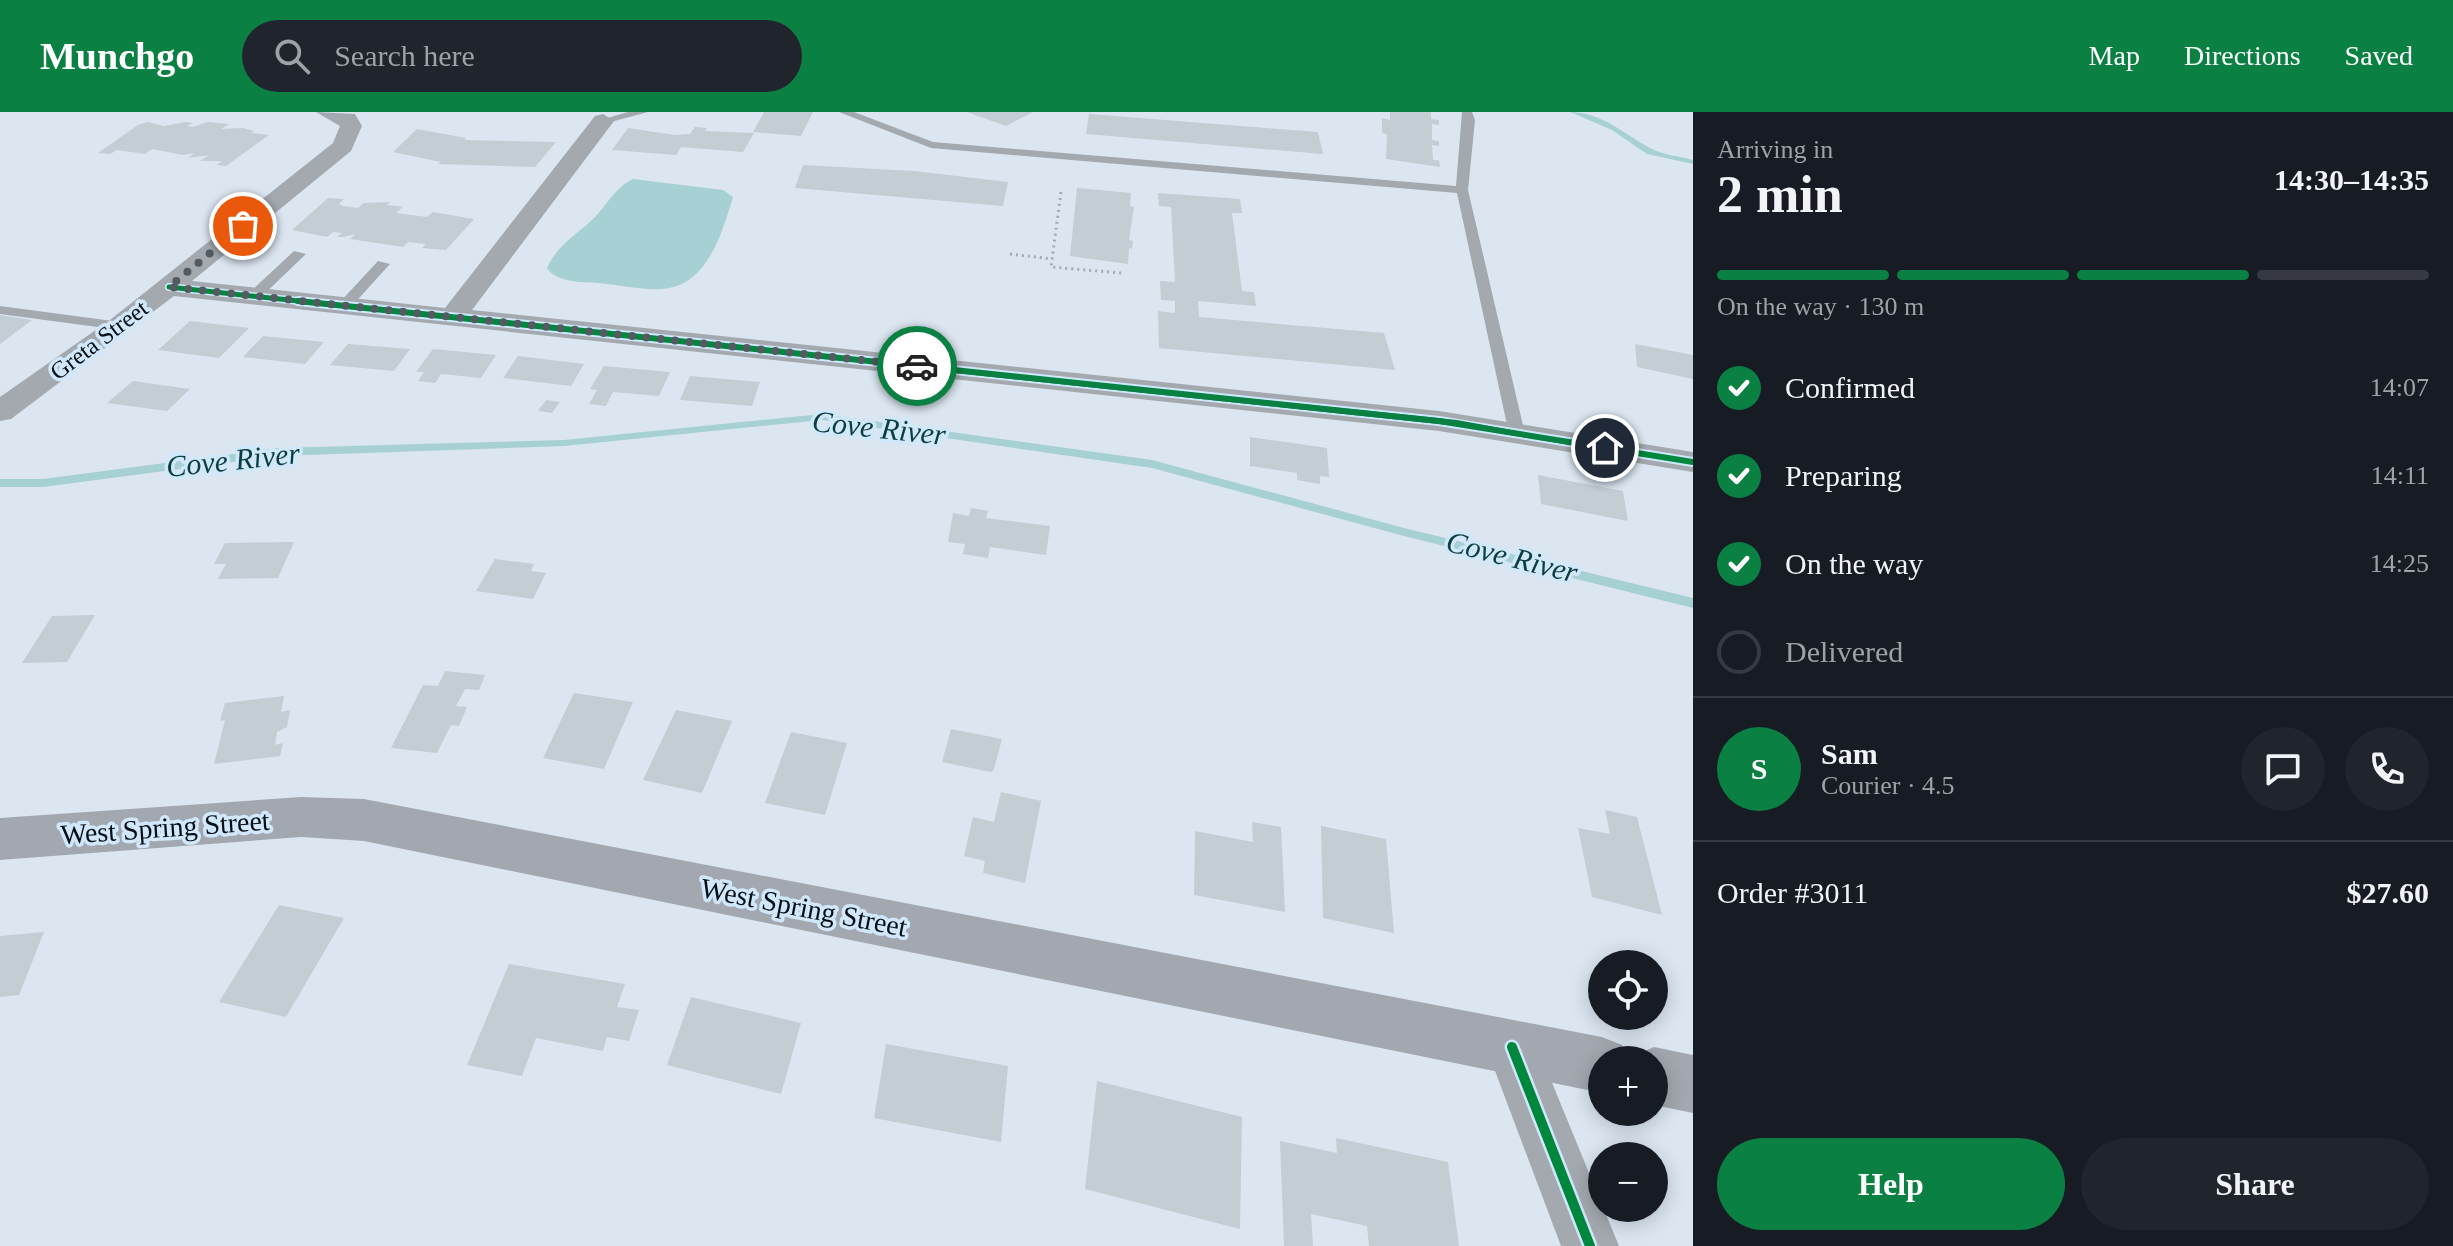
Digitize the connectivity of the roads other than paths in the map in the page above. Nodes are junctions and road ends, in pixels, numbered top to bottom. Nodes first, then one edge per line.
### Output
1 (327, 112) edge
2 (643, 112) edge
3 (844, 112) edge
4 (1467, 112) edge
5 (603, 121) joint
6 (1462, 190) junction
7 (299, 254) dead end
8 (383, 264) dead end
9 (169, 287) junction
10 (254, 296) junction
11 (345, 305) junction
12 (0, 310) edge
13 (452, 317) junction
14 (120, 326) junction
15 (0, 412) edge
16 (1517, 434) junction
17 (1693, 462) edge
18 (0, 839) edge
19 (1512, 1047) junction
20 (1588, 1062) edge
21 (1668, 1079) edge
22 (1693, 1084) edge
23 (1590, 1246) edge

1 - 9 street, Greta Street
2 - 5 lane
3 - 6 lane
4 - 6 lane
5 - 13 street
6 - 16 lane
7 - 10 lane
8 - 11 lane
9 - 10 street
9 - 14 street, Greta Street
10 - 11 street
11 - 13 street
12 - 14 lane
13 - 16 street
14 - 15 street, Greta Street
16 - 17 street
18 - 19 main road, West Spring Street
19 - 20 main road, West Spring Street
19 - 23 street
21 - 22 main road

